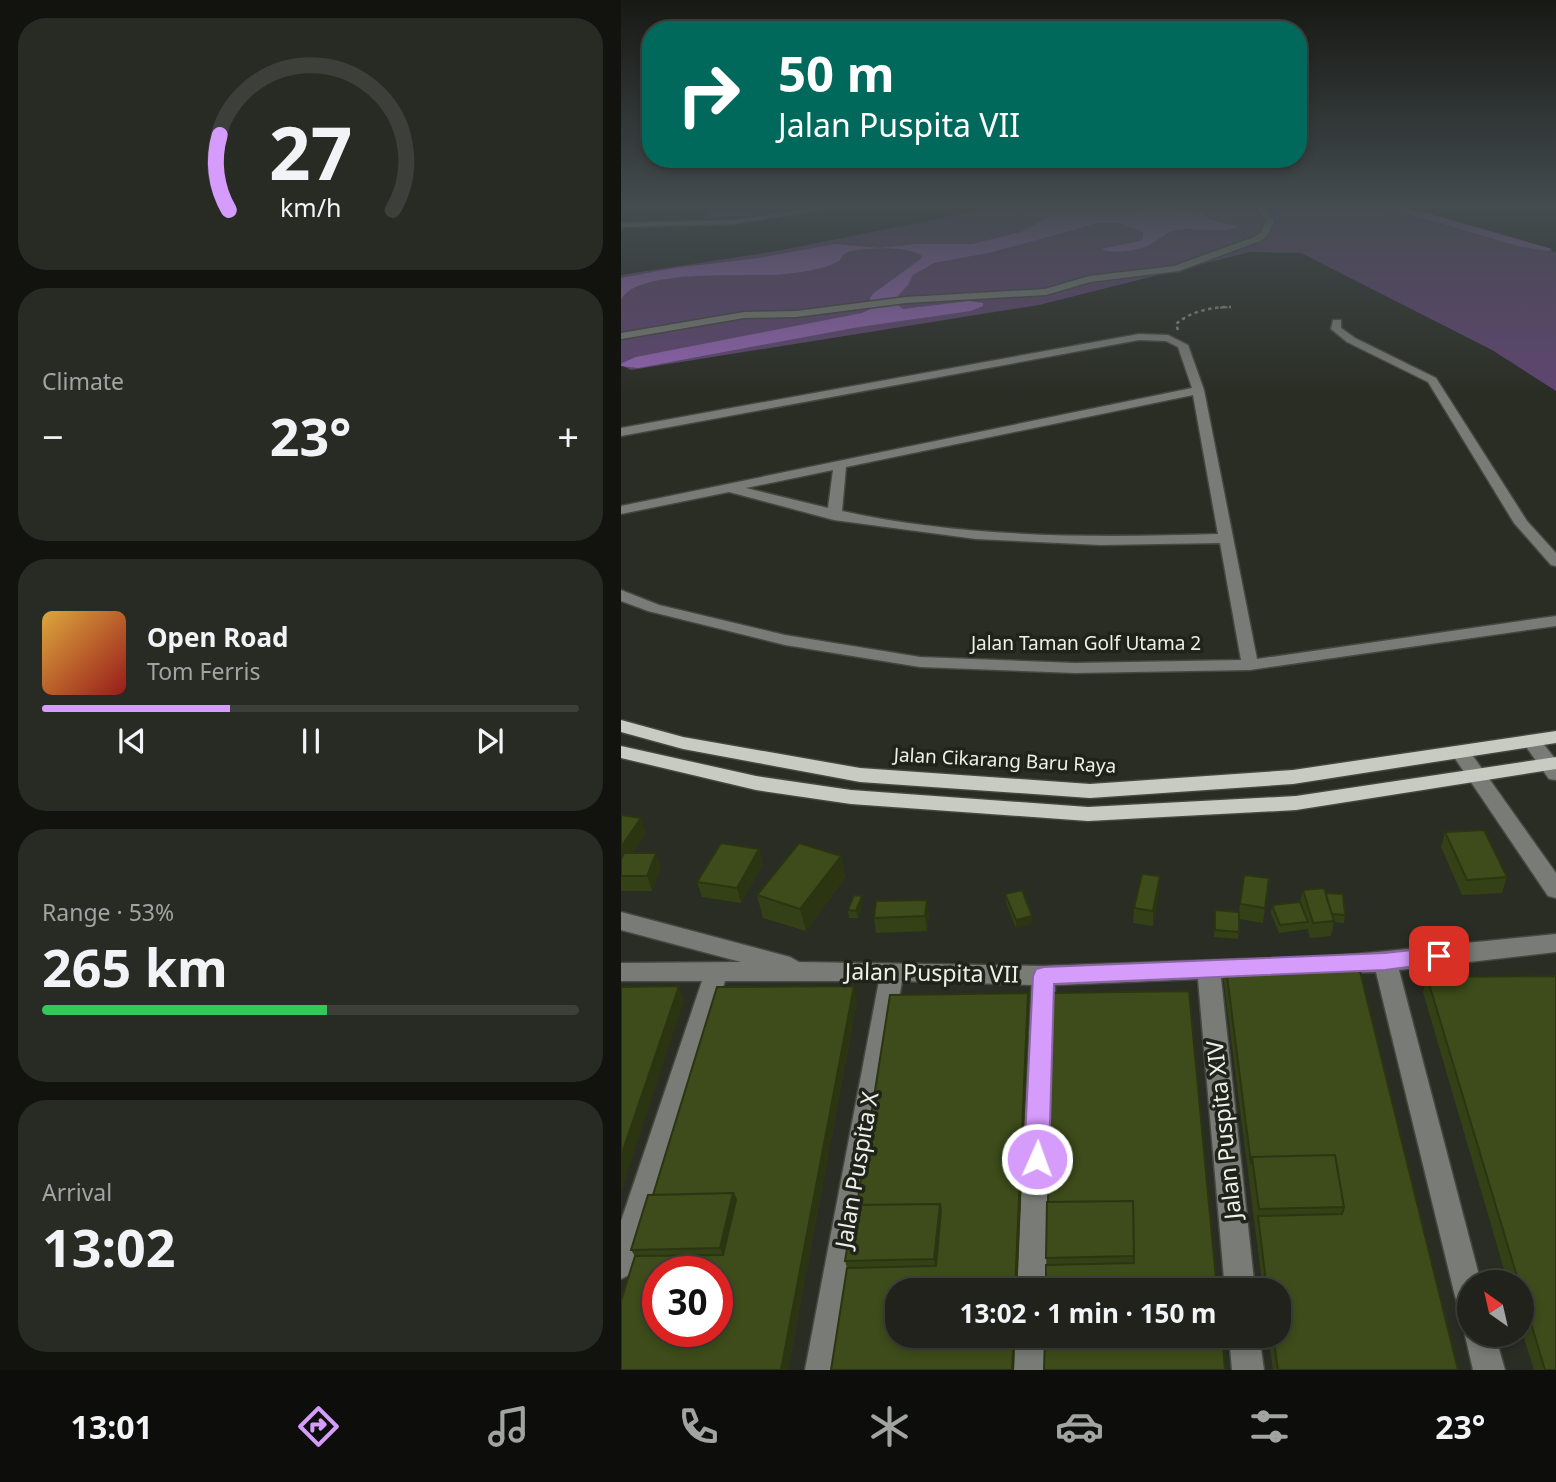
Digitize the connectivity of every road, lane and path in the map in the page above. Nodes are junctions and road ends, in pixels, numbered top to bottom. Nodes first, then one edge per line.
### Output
1 (1168, 270) edge
2 (1231, 307) dead end
3 (1337, 322) dead end
4 (621, 335) edge
5 (1183, 345) junction
6 (1198, 390) junction
7 (621, 432) edge
8 (840, 465) junction
9 (729, 488) junction
10 (621, 510) edge
11 (835, 516) junction
12 (1226, 538) junction
13 (1556, 562) edge
14 (621, 595) edge
15 (1556, 621) edge
16 (1250, 664) junction
17 (621, 726) edge
18 (1556, 737) edge
19 (1531, 741) junction
20 (621, 752) edge
21 (1461, 753) junction
22 (1409, 761) junction
23 (1553, 767) edge
24 (1477, 776) junction
25 (1418, 787) junction
26 (1556, 890) edge
27 (621, 921) edge
28 (1556, 943) edge
29 (1385, 962) junction
30 (1317, 965) edge
31 (1263, 968) edge
32 (1209, 970) junction
33 (810, 971) junction
34 (892, 971) junction
35 (621, 972) edge
36 (716, 974) junction
37 (1044, 976) junction
38 (621, 1264) edge
39 (1463, 1270) edge
40 (1031, 1278) edge
41 (1239, 1278) edge
42 (1029, 1348) edge
43 (1245, 1348) edge
44 (1483, 1348) edge
45 (821, 1370) edge
46 (1028, 1370) edge
47 (1247, 1370) edge
48 (1489, 1370) edge

1 - 4 street
2 - 5 path
3 - 13 street
5 - 6 street
5 - 7 street
6 - 8 street
6 - 12 street
8 - 9 street
8 - 11 street
9 - 10 street
9 - 11 street
11 - 12 street
12 - 16 street
14 - 16 street, Jalan Taman Golf Utama 2
15 - 16 street, Jalan Taman Golf Utama 2
17 - 22 main road, Jalan Cikarang Baru Raya
18 - 19 main road, Jalan Cikarang Baru Raya
19 - 21 main road, Jalan Cikarang Baru Raya
19 - 23 street
20 - 25 main road
21 - 22 main road, Jalan Cikarang Baru Raya
21 - 24 street
22 - 25 main road
23 - 24 main road
24 - 25 main road
24 - 26 street
27 - 33 street, Jalan Puspita VII
28 - 29 street
29 - 30 street
29 - 39 street
31 - 32 street, Jalan Puspita VII
32 - 37 street, Jalan Puspita VII
32 - 41 street, Jalan Puspita XIV
33 - 34 street, Jalan Puspita VII
33 - 36 street, Jalan Puspita VII
34 - 37 street, Jalan Puspita VII
34 - 45 street, Jalan Puspita X
35 - 36 street, Jalan Puspita VII
36 - 38 street
37 - 40 street
42 - 46 street
43 - 47 street
44 - 48 street

